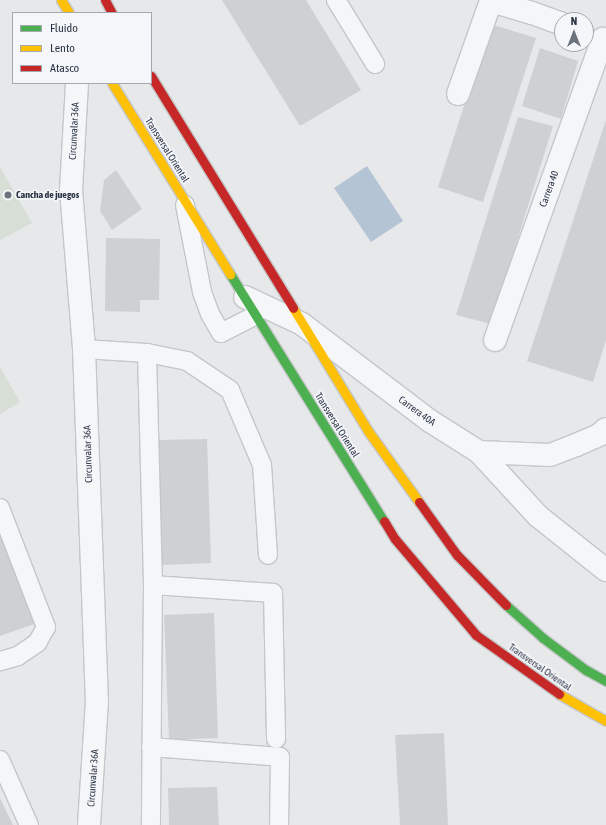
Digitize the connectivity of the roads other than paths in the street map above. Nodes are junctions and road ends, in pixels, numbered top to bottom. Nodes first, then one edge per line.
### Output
1 (61, 0) edge
2 (105, 0) edge
3 (336, 0) edge
4 (534, 6) edge
5 (68, 12) edge
6 (111, 12) edge
7 (554, 19) edge
8 (598, 37) edge
9 (375, 64) dead end
10 (152, 78) edge
11 (77, 84) edge
12 (113, 84) edge
13 (458, 94) dead end
14 (184, 198) junction
15 (245, 297) junction
16 (256, 315) junction
17 (302, 324) junction
18 (495, 340) dead end
19 (84, 349) junction
20 (147, 353) junction
21 (606, 429) edge
22 (479, 452) junction
23 (0, 508) edge
24 (268, 555) dead end
25 (606, 570) edge
26 (153, 584) junction
27 (0, 661) edge
28 (606, 681) edge
29 (606, 721) edge
30 (276, 739) dead end
31 (151, 748) junction
32 (0, 760) edge
33 (29, 825) edge
34 (89, 825) edge
35 (151, 825) edge
36 (279, 825) edge

1 - 5 main road
2 - 6 main road
3 - 9 lane
4 - 7 street
4 - 13 street
8 - 18 street, Carrera 40
10 - 17 main road
11 - 19 street, Circunvalar 36A
12 - 14 main road, Transversal Oriental
14 - 15 main road, Transversal Oriental
14 - 16 lane
15 - 16 main road, Transversal Oriental
15 - 17 street, Carrera 40A
16 - 29 main road, Transversal Oriental
17 - 22 street, Carrera 40A
17 - 28 main road
19 - 20 lane
19 - 34 street, Circunvalar 36A
20 - 24 lane
20 - 26 lane
21 - 22 street, Carrera 40A
22 - 25 street
23 - 27 lane
26 - 30 lane
26 - 31 lane
31 - 35 lane
31 - 36 lane
32 - 33 lane

